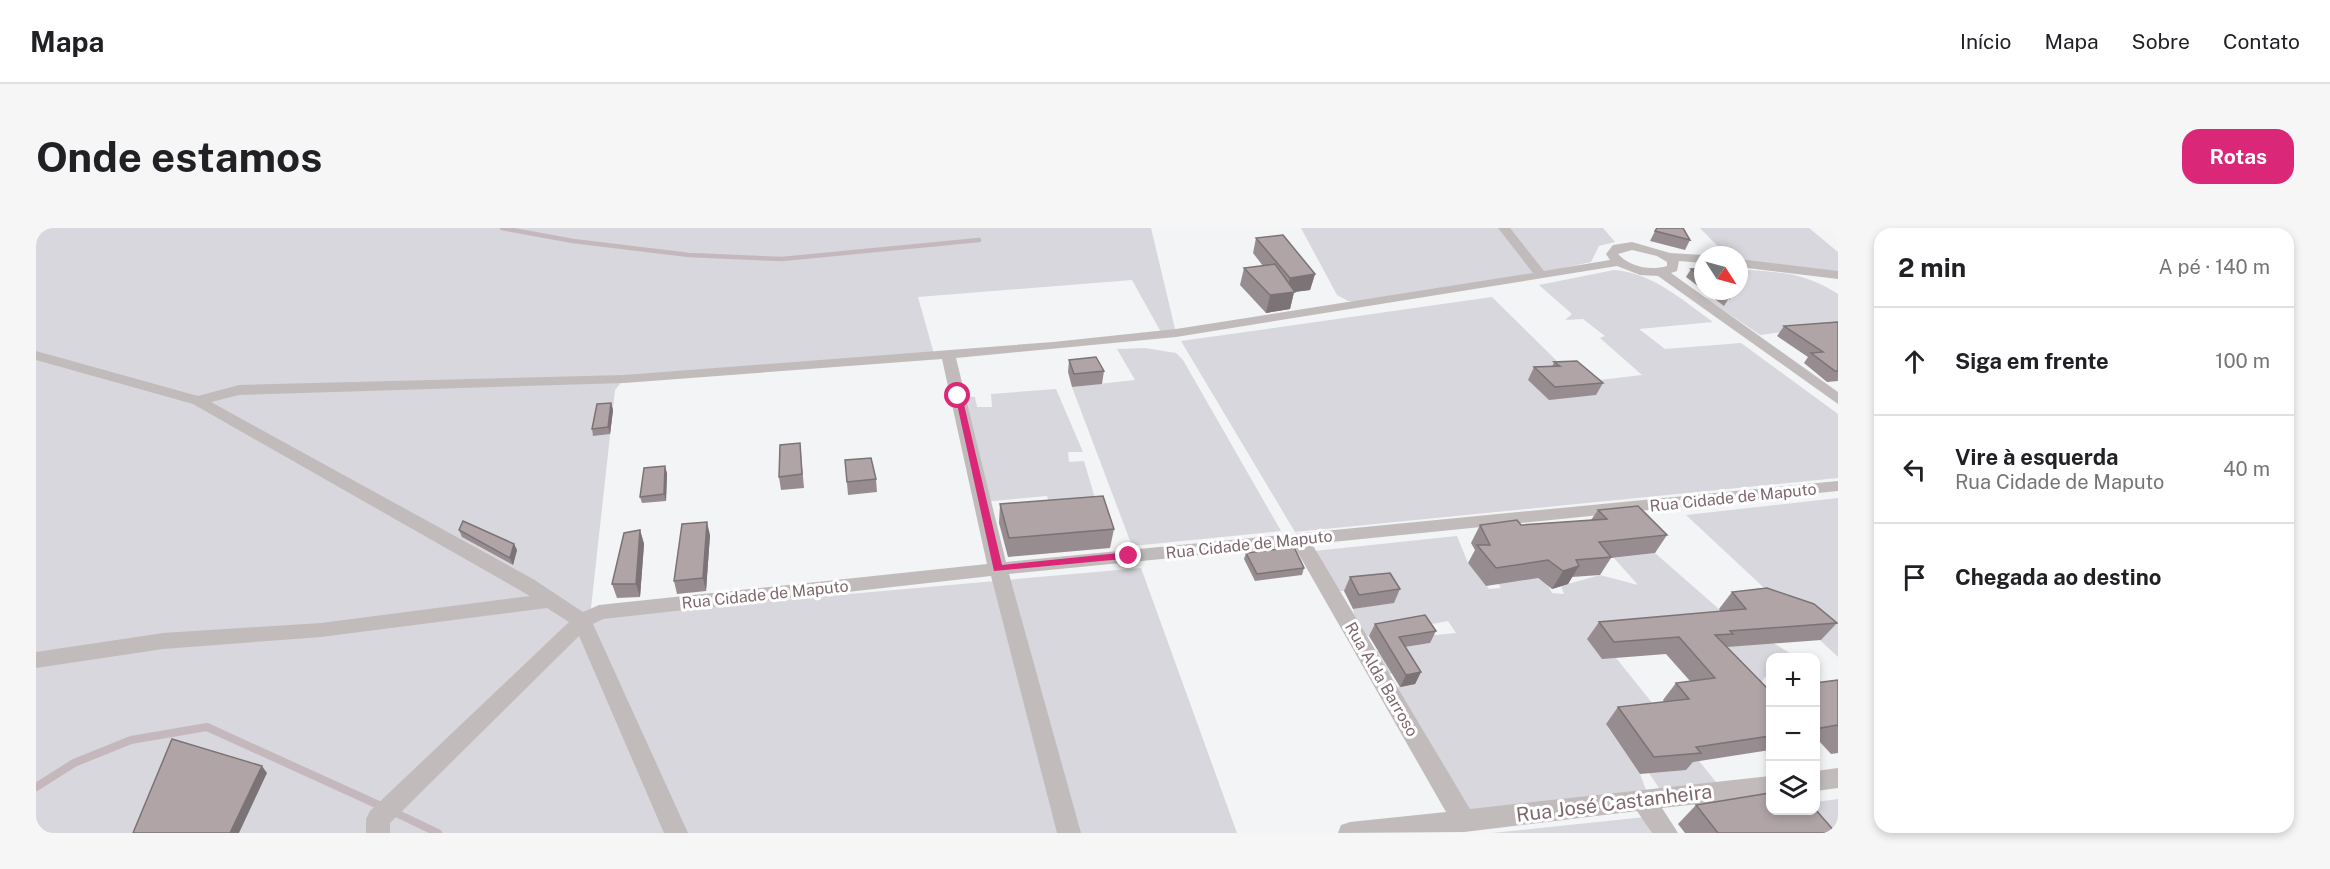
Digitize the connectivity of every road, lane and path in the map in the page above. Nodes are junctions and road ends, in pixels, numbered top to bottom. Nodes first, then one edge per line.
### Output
1 (1504, 228) edge
2 (1668, 257) junction
3 (1694, 258) edge
4 (1619, 262) junction
5 (1748, 264) edge
6 (1661, 272) junction
7 (1818, 272) junction
8 (1838, 275) edge
9 (1542, 276) junction
10 (1838, 284) edge
11 (948, 353) junction
12 (36, 355) edge
13 (1838, 399) edge
14 (198, 401) junction
15 (1838, 486) edge
16 (1299, 538) junction
17 (998, 569) junction
18 (551, 600) junction
19 (586, 619) junction
20 (36, 660) edge
21 (1838, 778) edge
22 (1820, 780) edge
23 (1766, 786) edge
24 (1642, 799) junction
25 (1464, 820) junction
26 (378, 826) edge
27 (675, 833) edge
28 (1069, 833) edge
29 (1350, 833) edge
30 (1666, 833) edge

1 - 9 street
2 - 3 street
2 - 4 street
2 - 6 street
4 - 6 street
4 - 9 street
5 - 7 street
6 - 13 street
7 - 8 street
7 - 10 street
9 - 11 street
11 - 14 street
11 - 17 street
12 - 14 street
14 - 18 street
15 - 16 street, Rua Cidade de Maputo
16 - 17 street, Rua Cidade de Maputo
16 - 25 street, Rua Alda Barroso
17 - 19 street, Rua Cidade de Maputo
17 - 28 street
18 - 19 street
18 - 20 street
19 - 26 street
19 - 27 street
21 - 22 street
23 - 24 street, Rua José Castanheira
24 - 25 street, Rua José Castanheira
24 - 30 street
25 - 29 street, Rua José Castanheira

